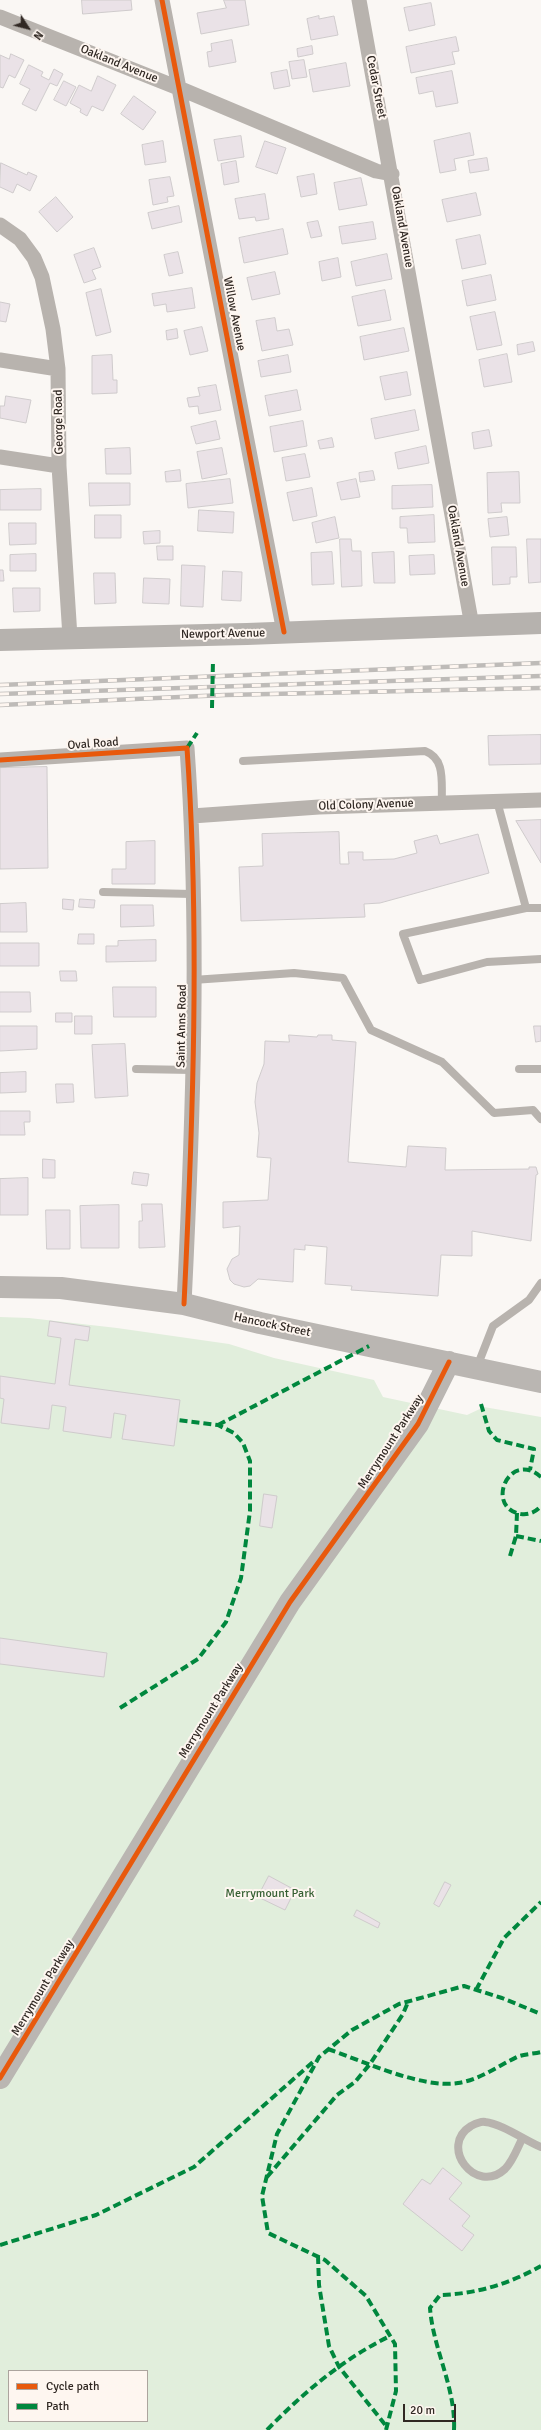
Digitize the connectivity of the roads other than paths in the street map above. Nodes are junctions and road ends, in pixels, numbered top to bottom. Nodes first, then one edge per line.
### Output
1 (162, 0) edge
2 (360, 0) edge
3 (0, 17) edge
4 (181, 88) junction
5 (392, 174) junction
6 (0, 225) edge
7 (0, 360) edge
8 (58, 369) junction
9 (0, 457) edge
10 (59, 466) junction
11 (541, 623) edge
12 (472, 626) junction
13 (284, 632) junction
14 (70, 637) junction
15 (0, 640) edge
16 (187, 748) joint
17 (0, 760) edge
18 (243, 761) dead end
19 (541, 800) edge
20 (496, 801) junction
21 (442, 802) junction
22 (192, 816) junction
23 (103, 892) dead end
24 (192, 894) junction
25 (526, 908) junction
26 (541, 908) edge
27 (541, 959) edge
28 (193, 980) junction
29 (136, 1069) dead end
30 (519, 1069) dead end
31 (541, 1069) edge
32 (192, 1070) junction
33 (541, 1119) edge
34 (541, 1283) edge
35 (0, 1287) edge
36 (184, 1304) junction
37 (449, 1362) junction
38 (476, 1368) junction
39 (541, 1382) edge
40 (0, 2078) edge
41 (522, 2139) junction
42 (541, 2147) edge

1 - 4 street, Willow Avenue
2 - 5 street, Cedar Street
3 - 4 street, Oakland Avenue
4 - 5 street, Oakland Avenue
4 - 13 street, Willow Avenue
5 - 12 street, Oakland Avenue
6 - 8 street, George Road
7 - 8 street
8 - 10 street, George Road
9 - 10 street
10 - 14 street, George Road
11 - 12 main road, Newport Avenue
12 - 13 main road, Newport Avenue
13 - 14 main road, Newport Avenue
14 - 15 main road, Newport Avenue
16 - 17 street, Oval Road
16 - 22 street, Saint Anns Road
18 - 21 lane
19 - 20 street, Old Colony Avenue
20 - 21 street, Old Colony Avenue
20 - 25 lane
21 - 22 street, Old Colony Avenue
22 - 24 street, Saint Anns Road
23 - 24 lane
24 - 28 street, Saint Anns Road
25 - 26 lane
25 - 27 lane
28 - 32 street, Saint Anns Road
28 - 33 lane
29 - 32 lane
30 - 31 lane
32 - 36 street, Saint Anns Road
34 - 38 lane
35 - 36 main road, Hancock Street
36 - 37 main road, Hancock Street
37 - 38 main road, Hancock Street
37 - 40 main road, Merrymount Parkway
38 - 39 main road, Hancock Street
41 - 41 lane
41 - 42 lane

